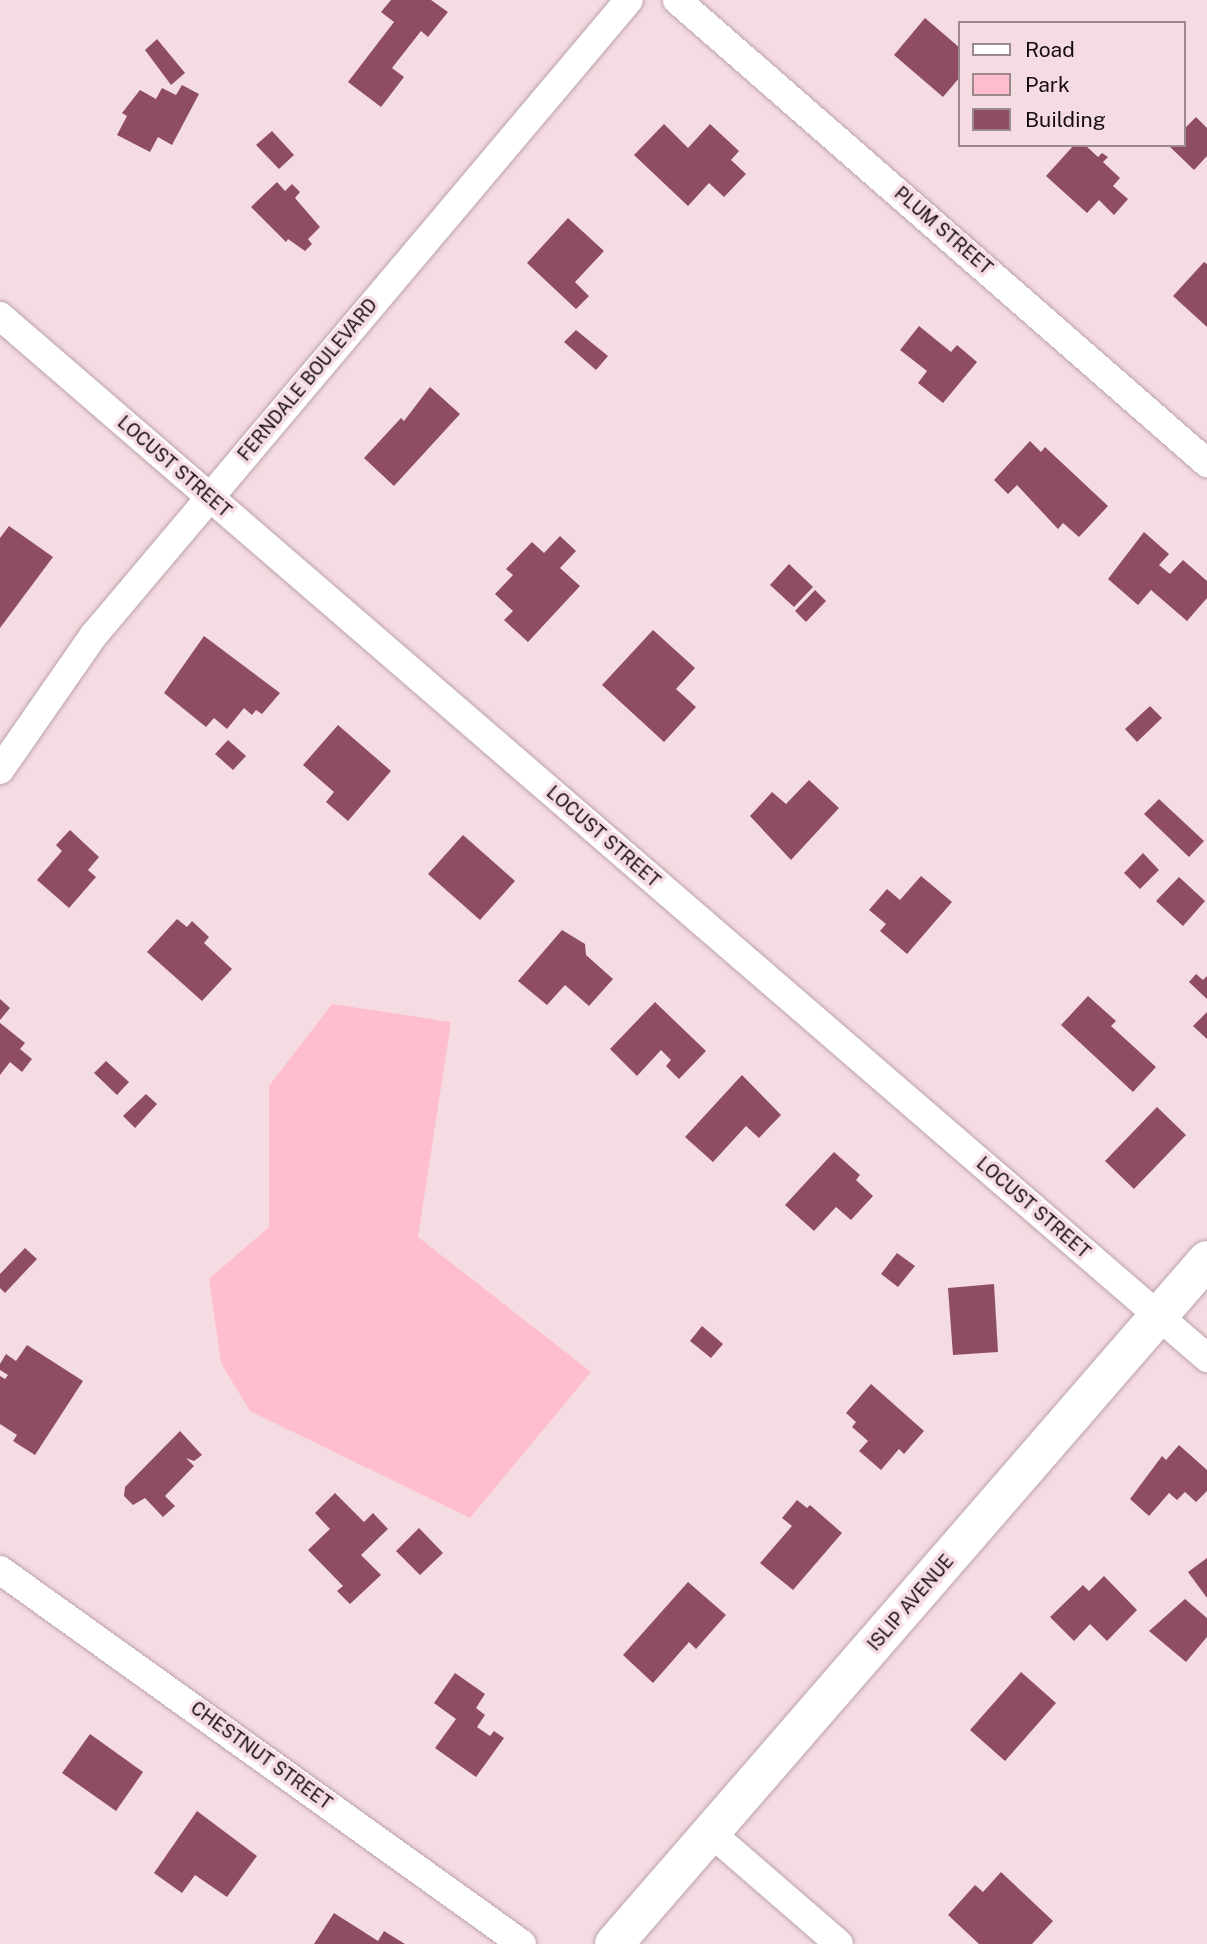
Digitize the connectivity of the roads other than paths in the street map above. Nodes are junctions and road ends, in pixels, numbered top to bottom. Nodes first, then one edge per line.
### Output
1 (629, 0) edge
2 (677, 0) edge
3 (0, 316) edge
4 (1207, 463) edge
5 (209, 498) junction
6 (0, 770) edge
7 (1207, 1260) edge
8 (1159, 1317) junction
9 (1207, 1358) edge
10 (0, 1570) edge
11 (711, 1833) junction
12 (522, 1944) edge
13 (614, 1944) edge
14 (839, 1944) edge

1 - 5 street, FERNDALE BOULEVARD
2 - 4 street, PLUM STREET
3 - 5 street, LOCUST STREET
5 - 6 street, FERNDALE BOULEVARD
5 - 8 street, LOCUST STREET
7 - 8 main road, ISLIP AVENUE
8 - 9 street, LOCUST STREET
8 - 11 main road, ISLIP AVENUE
10 - 12 street, CHESTNUT STREET
11 - 13 main road, ISLIP AVENUE
11 - 14 street

